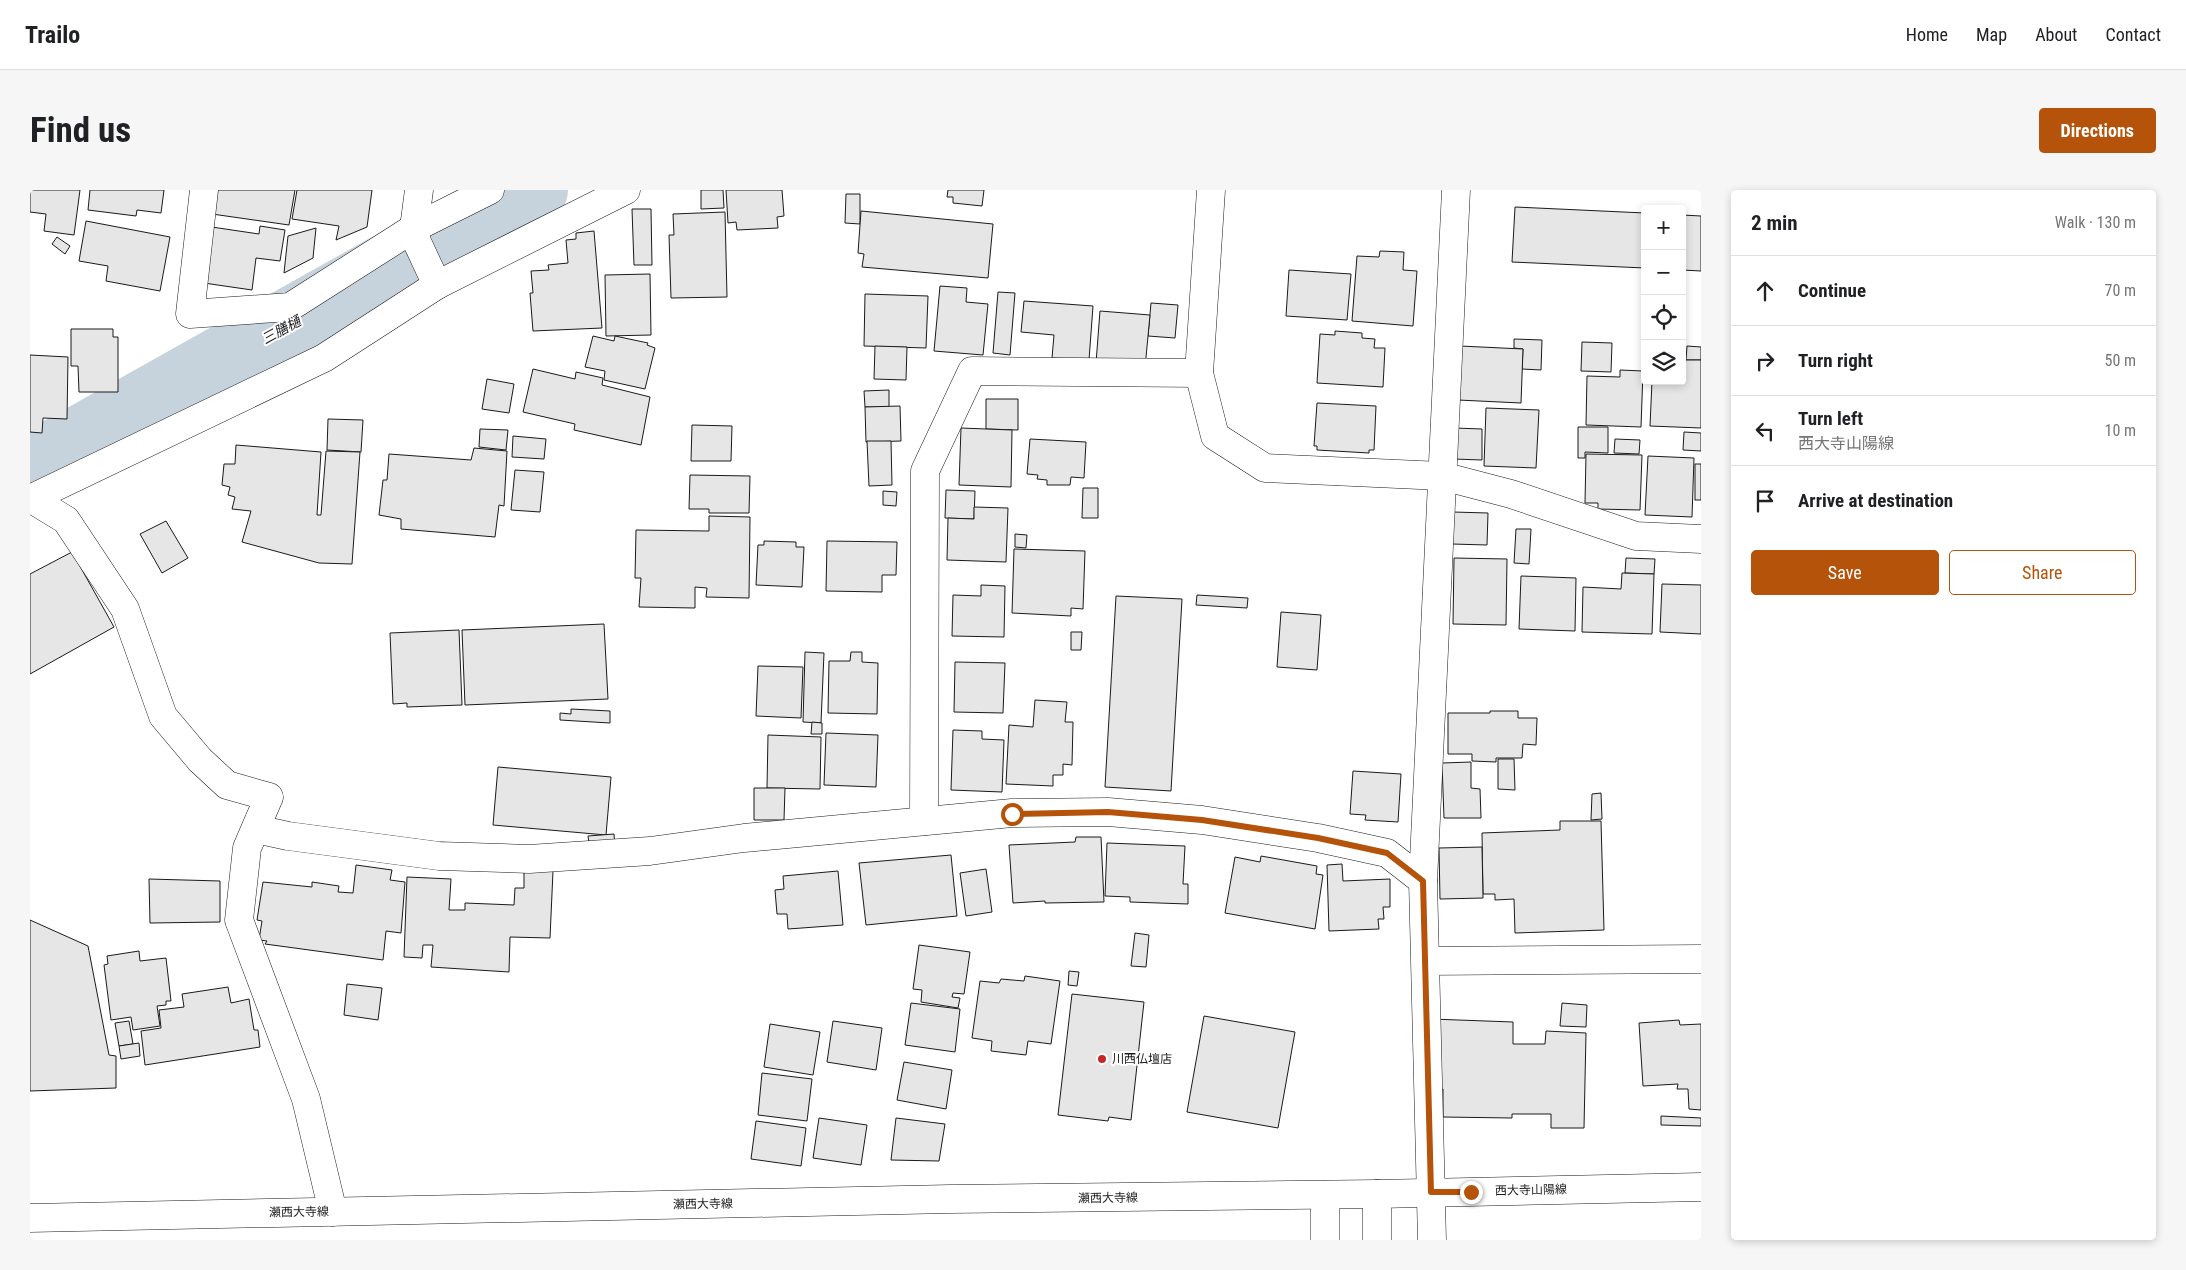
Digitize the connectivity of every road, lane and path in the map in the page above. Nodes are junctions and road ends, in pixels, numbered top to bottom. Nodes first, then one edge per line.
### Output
1 (204, 190) edge
2 (419, 190) edge
3 (490, 190) edge
4 (626, 190) edge
5 (1211, 190) edge
6 (1456, 190) edge
7 (416, 235) junction
8 (434, 278) junction
9 (1199, 373) junction
10 (1442, 476) junction
11 (30, 498) edge
12 (1701, 539) edge
13 (924, 821) junction
14 (256, 828) junction
15 (1423, 881) junction
16 (1701, 960) edge
17 (1426, 961) junction
18 (1701, 1187) edge
19 (1431, 1192) junction
20 (1377, 1194) junction
21 (1325, 1196) junction
22 (333, 1212) junction
23 (30, 1218) edge
24 (1325, 1240) edge
25 (1377, 1240) edge
26 (1432, 1240) edge

1 - 7 street
2 - 7 street
3 - 7 street
4 - 8 street
5 - 9 street
6 - 10 street
7 - 8 street
8 - 11 street
9 - 10 street
9 - 13 street
10 - 12 street
10 - 15 street
11 - 14 street
13 - 14 street
13 - 15 street
14 - 22 street
15 - 17 street
16 - 17 street
17 - 19 street
18 - 19 street, 西大寺山陽線
19 - 20 street, 西大寺山陽線
19 - 26 street
20 - 21 street, 瀬西大寺線
20 - 25 street
21 - 22 street, 瀬西大寺線
21 - 24 street
22 - 23 street, 瀬西大寺線

